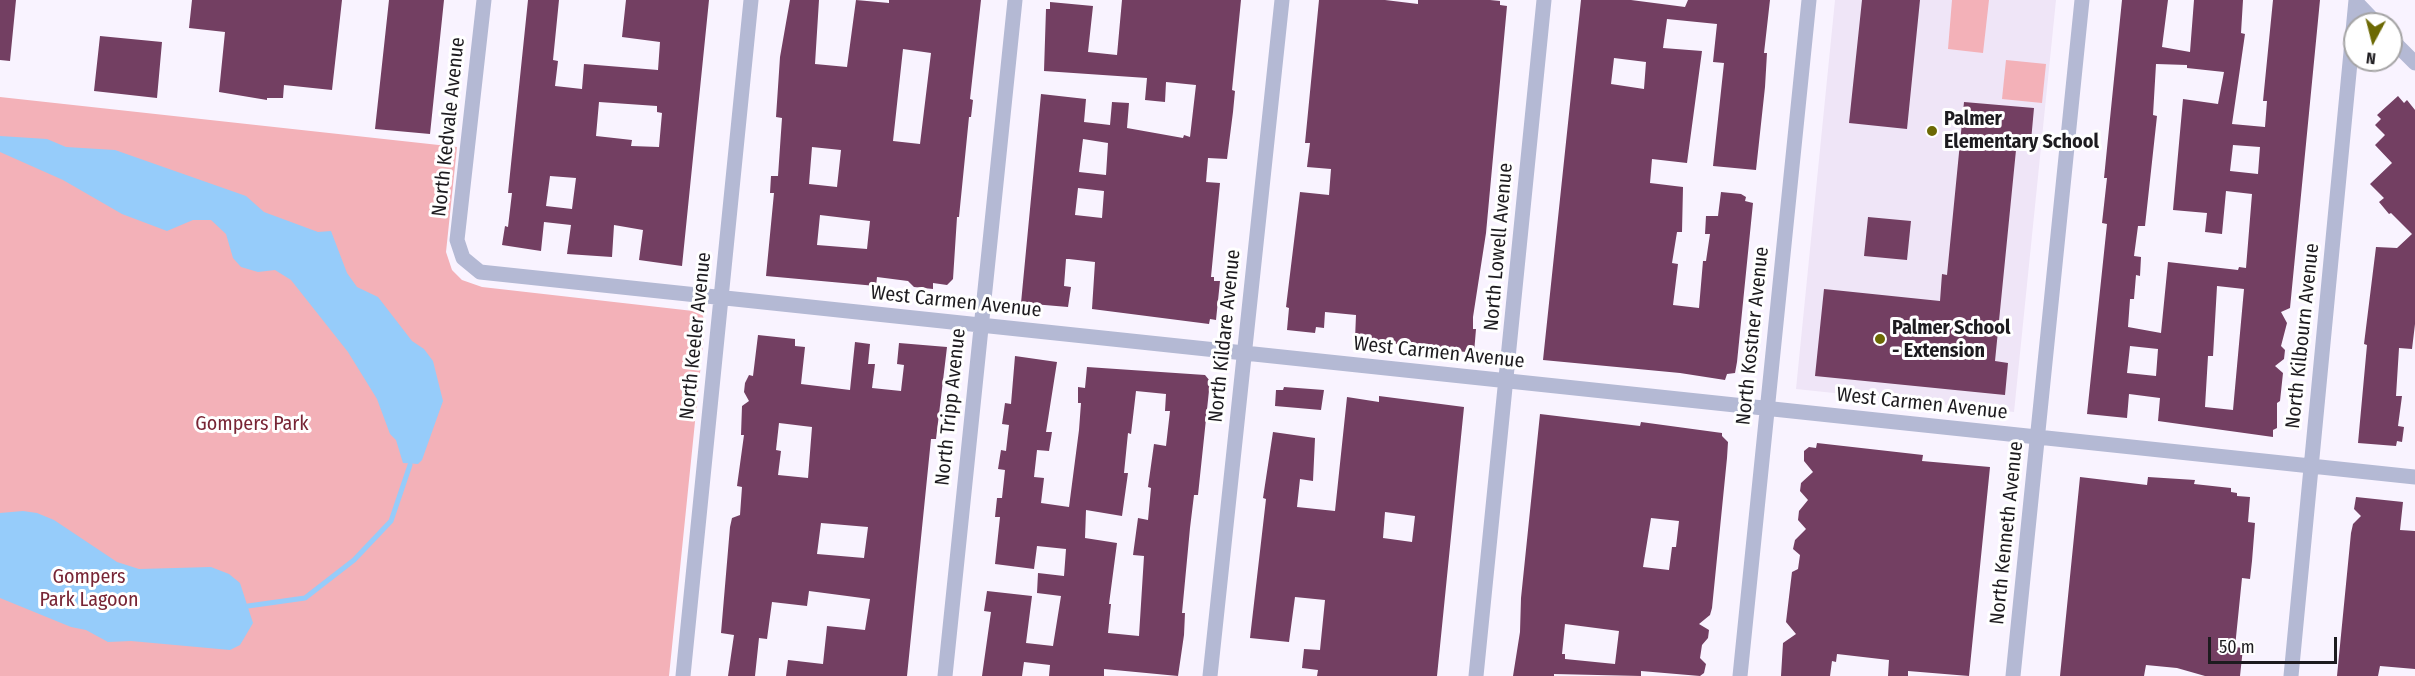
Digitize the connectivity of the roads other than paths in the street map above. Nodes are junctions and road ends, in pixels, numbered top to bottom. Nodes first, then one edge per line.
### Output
1 (484, 0) edge
2 (751, 0) edge
3 (1015, 0) edge
4 (1282, 0) edge
5 (1544, 0) edge
6 (1809, 0) edge
7 (2082, 0) edge
8 (2356, 1) edge
9 (2403, 51) edge
10 (2415, 63) edge
11 (463, 258) joint
12 (721, 298) junction
13 (981, 326) junction
14 (1245, 354) junction
15 (1507, 381) junction
16 (1766, 409) junction
17 (2037, 437) junction
18 (2311, 466) junction
19 (2415, 477) edge
20 (683, 676) edge
21 (945, 676) edge
22 (1210, 676) edge
23 (1476, 676) edge
24 (1740, 676) edge
25 (2013, 676) edge
26 (2291, 676) edge

1 - 11 street, North Kedvale Avenue
2 - 12 street, North Keeler Avenue
3 - 13 street, North Tripp Avenue
4 - 14 street, North Kildare Avenue
5 - 15 street, North Lowell Avenue
6 - 16 street, North Kostner Avenue
7 - 17 street, North Kenneth Avenue
8 - 18 street, North Kilbourn Avenue
9 - 10 street
11 - 12 street, West Carmen Avenue
12 - 13 street, West Carmen Avenue
12 - 20 street, North Keeler Avenue
13 - 14 street, West Carmen Avenue
13 - 21 street, North Tripp Avenue
14 - 15 street, West Carmen Avenue
14 - 22 street, North Kildare Avenue
15 - 16 street, West Carmen Avenue
15 - 23 street, North Lowell Avenue
16 - 17 street, West Carmen Avenue
16 - 24 street, North Kostner Avenue
17 - 18 street, West Carmen Avenue
17 - 25 street, North Kenneth Avenue
18 - 19 street, West Carmen Avenue
18 - 26 street, North Kilbourn Avenue

